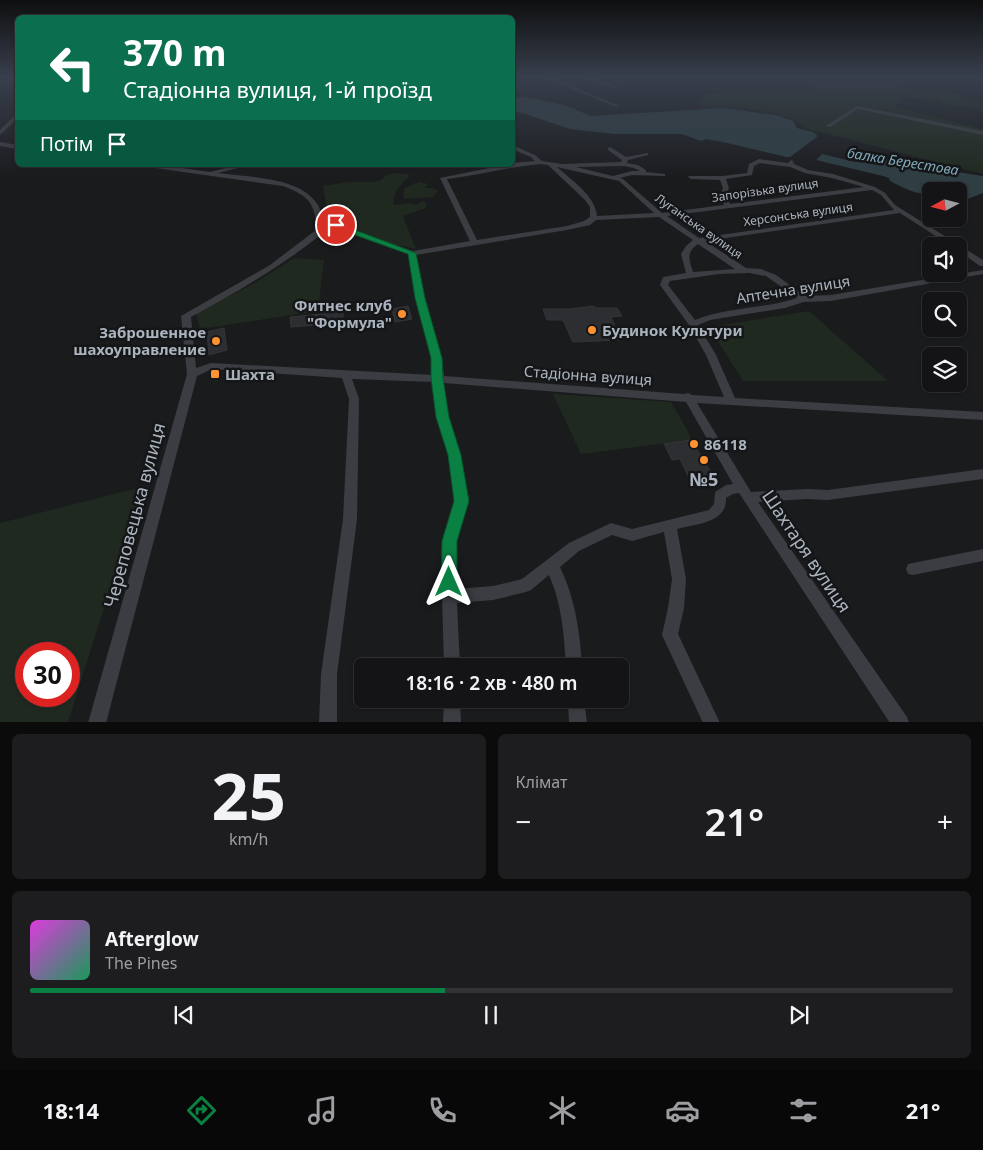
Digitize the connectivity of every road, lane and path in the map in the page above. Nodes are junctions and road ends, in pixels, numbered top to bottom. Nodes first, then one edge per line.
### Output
1 (852, 111) edge
2 (875, 111) edge
3 (15, 118) edge
4 (829, 126) dead end
5 (0, 133) edge
6 (983, 133) edge
7 (0, 144) edge
8 (14, 146) edge
9 (515, 148) edge
10 (610, 149) dead end
11 (646, 154) dead end
12 (540, 162) junction
13 (549, 162) junction
14 (624, 162) junction
15 (515, 165) edge
16 (562, 166) junction
17 (162, 167) edge
18 (174, 167) edge
19 (238, 167) edge
20 (505, 167) edge
21 (169, 168) junction
22 (641, 173) junction
23 (208, 174) junction
24 (662, 175) dead end
25 (690, 177) dead end
26 (616, 178) junction
27 (722, 178) junction
28 (873, 188) junction
29 (728, 207) junction
30 (901, 210) junction
31 (660, 215) junction
32 (594, 218) junction
33 (320, 220) junction
34 (942, 237) edge
35 (698, 240) junction
36 (474, 242) junction
37 (412, 253) junction
38 (967, 254) edge
39 (983, 264) edge
40 (744, 271) junction
41 (983, 272) edge
42 (690, 274) junction
43 (803, 298) junction
44 (694, 324) junction
45 (192, 374) junction
46 (346, 376) junction
47 (437, 378) junction
48 (688, 397) junction
49 (731, 402) junction
50 (983, 416) edge
51 (983, 474) edge
52 (745, 492) junction
53 (670, 525) junction
54 (983, 554) edge
55 (552, 566) junction
56 (914, 568) dead end
57 (449, 597) junction
58 (452, 658) edge
59 (573, 658) edge
60 (452, 708) edge
61 (577, 708) edge
62 (97, 722) edge
63 (328, 722) edge
64 (452, 722) edge
65 (578, 722) edge
66 (712, 722) edge
67 (901, 722) edge

1 - 4 street
2 - 6 street
3 - 5 street
7 - 8 street
9 - 12 street
10 - 14 street
11 - 14 street
12 - 13 street
12 - 15 street
13 - 16 street
13 - 32 street
14 - 16 street
14 - 22 street
16 - 26 street, Луганська вулиця
17 - 21 street
18 - 21 street
19 - 23 street
20 - 36 street
21 - 23 street
22 - 24 street
22 - 26 street
23 - 33 street
25 - 27 street
26 - 31 street, Луганська вулиця
27 - 28 street
27 - 29 street
28 - 29 street, Запорізька вулиця
28 - 30 street
29 - 31 street, Запорізька вулиця
30 - 34 street
30 - 35 street, Херсонська вулиця
31 - 32 street, Запорізька вулиця
31 - 35 street, Луганська вулиця
32 - 36 street, Запорізька вулиця
33 - 37 street
33 - 45 street, Череповецька вулиця
35 - 40 street, Луганська вулиця
35 - 42 street
36 - 37 street, Запорізька вулиця
37 - 47 street
38 - 39 street
40 - 42 street
40 - 43 street
41 - 43 street, Аптечна вулиця
42 - 44 street
43 - 44 street, Аптечна вулиця
44 - 49 street
45 - 46 street, Стадіонна вулиця
45 - 62 street, Череповецька вулиця
46 - 47 street, Стадіонна вулиця
46 - 63 street
47 - 48 street, Стадіонна вулиця
47 - 57 street
48 - 49 street, Стадіонна вулиця
48 - 52 street, Шахтаря вулиця
49 - 50 street, Стадіонна вулиця
51 - 52 street
52 - 53 street
52 - 67 street, Шахтаря вулиця
53 - 55 street
53 - 66 street
54 - 56 street
55 - 57 street
55 - 59 street
57 - 58 street
60 - 64 street
61 - 65 street

